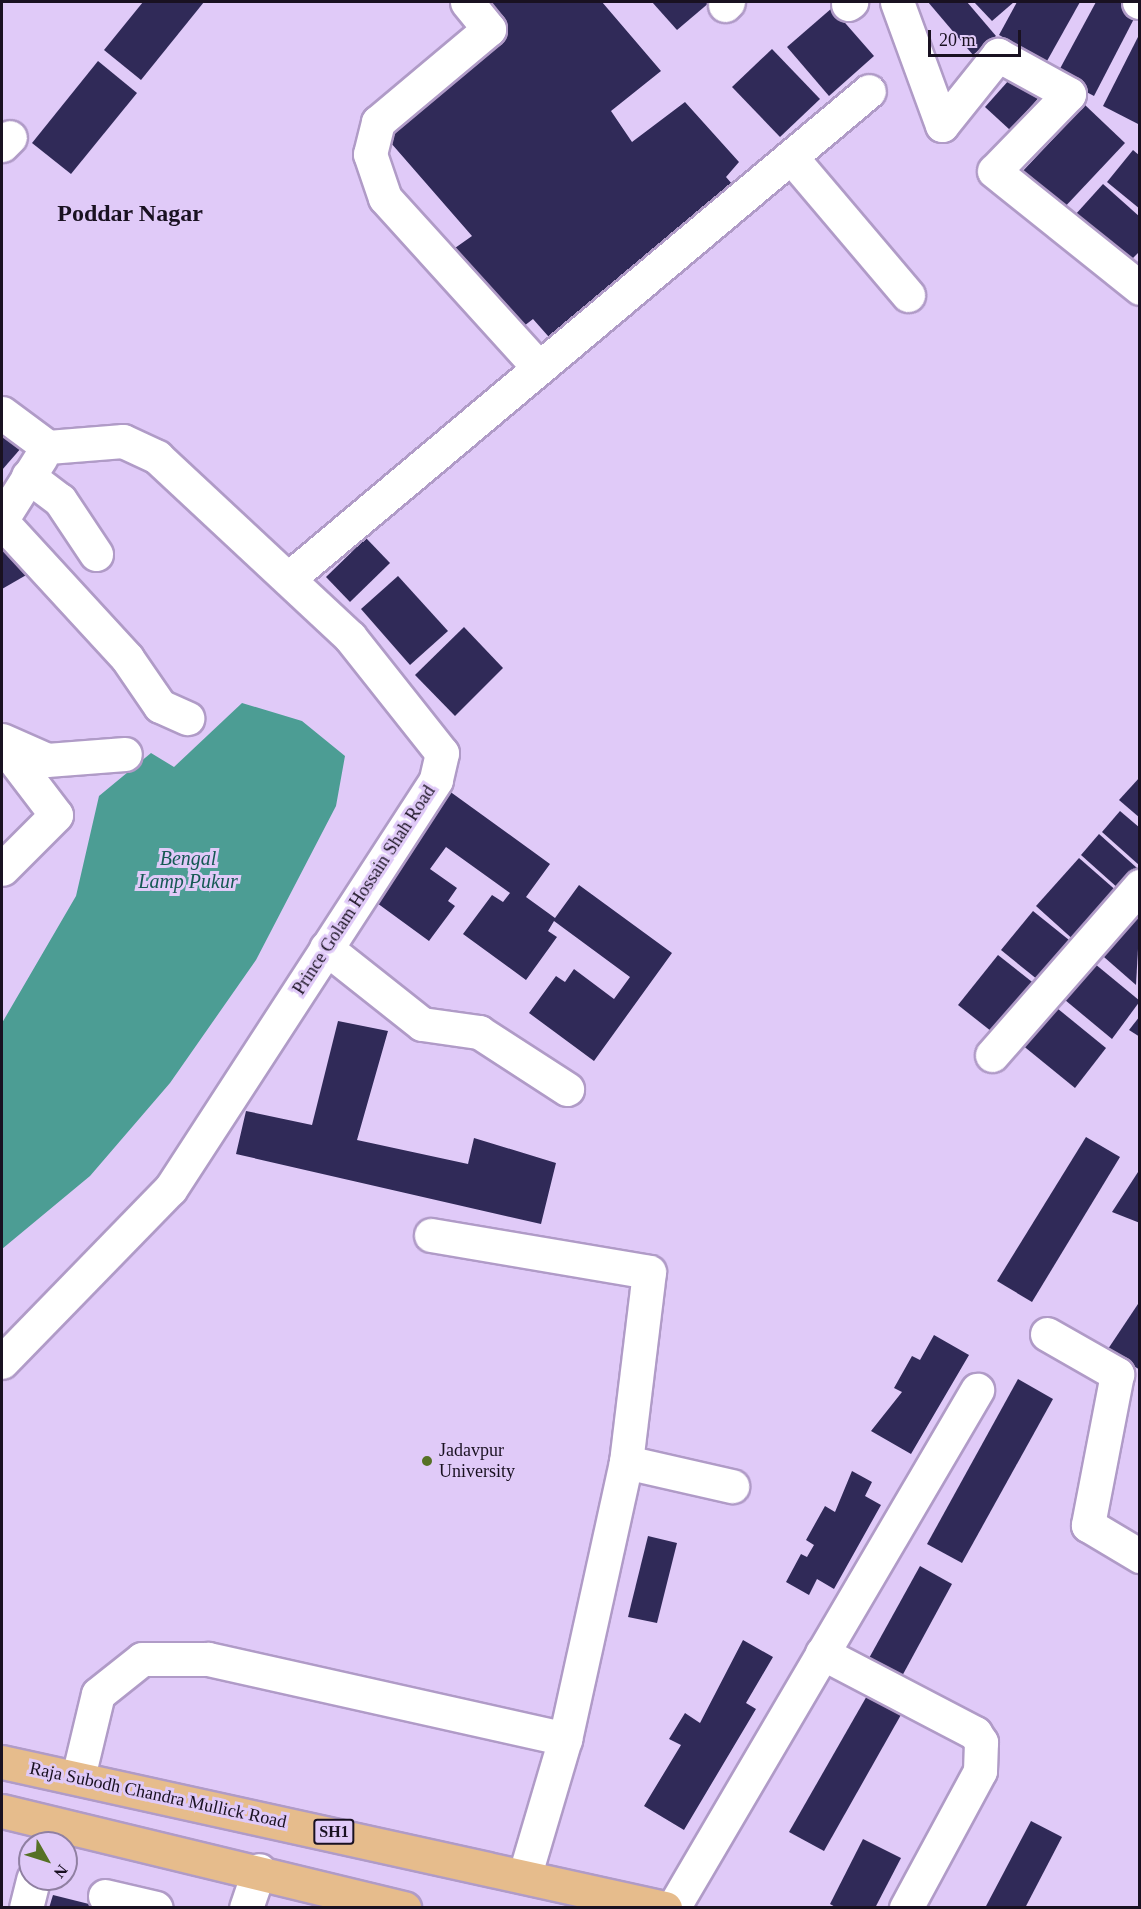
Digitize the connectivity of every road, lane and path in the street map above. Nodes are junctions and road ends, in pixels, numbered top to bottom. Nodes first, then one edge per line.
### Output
1 (467, 2) edge
2 (897, 2) edge
3 (869, 92) dead end
4 (791, 157) junction
5 (1140, 288) edge
6 (908, 295) dead end
7 (539, 368) junction
8 (2, 413) edge
9 (48, 447) junction
10 (28, 476) junction
11 (2, 521) edge
12 (96, 554) dead end
13 (289, 578) junction
14 (187, 718) dead end
15 (2, 742) edge
16 (125, 754) dead end
17 (2, 869) edge
18 (1140, 886) edge
19 (326, 948) junction
20 (992, 1055) dead end
21 (567, 1089) dead end
22 (431, 1235) dead end
23 (1047, 1334) dead end
24 (2, 1362) edge
25 (977, 1390) dead end
26 (626, 1462) junction
27 (732, 1486) dead end
28 (1140, 1556) edge
29 (822, 1653) junction
30 (565, 1739) junction
31 (2, 1762) edge
32 (78, 1777) junction
33 (2, 1810) edge
34 (43, 1831) edge
35 (78, 1838) edge
36 (259, 1870) junction
37 (525, 1874) junction
38 (30, 1891) edge
39 (105, 1896) dead end
40 (26, 1908) edge
41 (156, 1908) edge
42 (246, 1908) edge
43 (404, 1908) edge
44 (665, 1908) edge
45 (673, 1908) edge
46 (906, 1908) edge

1 - 7 street
2 - 5 street
3 - 4 street
4 - 6 street
4 - 7 street
7 - 13 street
8 - 9 street
9 - 10 street
9 - 13 street, Prince Golam Hossain Shah Road
10 - 11 street
10 - 12 street
11 - 14 street
13 - 19 street, Prince Golam Hossain Shah Road
15 - 16 street
15 - 17 street
18 - 20 street
19 - 21 street
19 - 24 street, Prince Golam Hossain Shah Road
22 - 26 street
23 - 28 street
25 - 29 street
26 - 27 street
26 - 30 street
29 - 45 street
29 - 46 street
30 - 32 street
30 - 37 street
31 - 32 main road, Raja Subodh Chandra Mullick Road / SH1
32 - 37 main road, Raja Subodh Chandra Mullick Road / SH1
33 - 34 main road
35 - 36 main road
36 - 42 street
36 - 43 main road
37 - 44 main road, Raja Subodh Chandra Mullick Road / SH1
38 - 40 street
39 - 41 street

